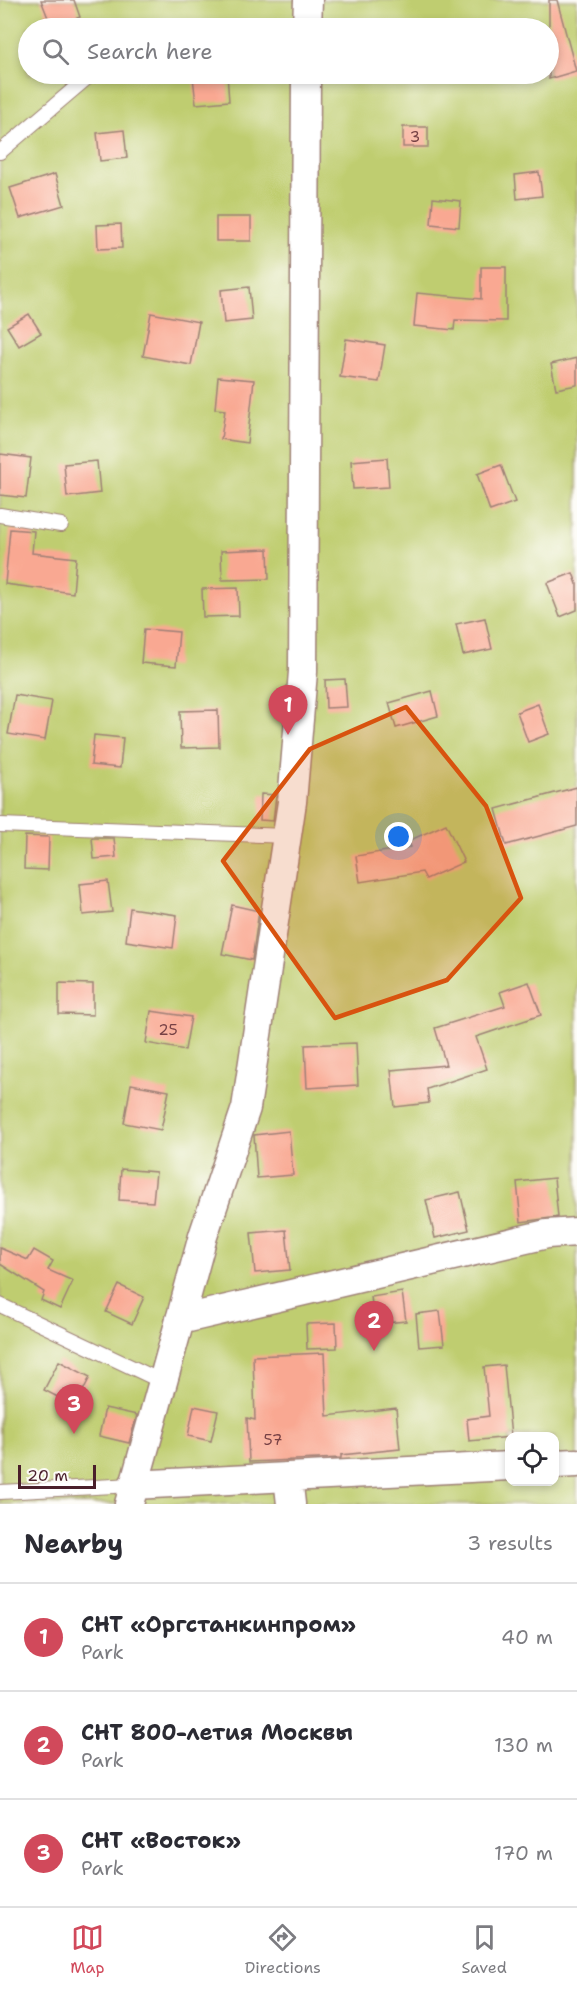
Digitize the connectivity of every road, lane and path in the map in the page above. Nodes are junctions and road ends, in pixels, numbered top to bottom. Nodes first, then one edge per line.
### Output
1 (308, 0) edge
2 (307, 18) edge
3 (80, 84) edge
4 (306, 84) edge
5 (0, 152) edge
6 (0, 515) edge
7 (61, 525) dead end
8 (0, 825) edge
9 (287, 836) junction
10 (577, 1232) edge
11 (0, 1305) edge
12 (180, 1320) junction
13 (163, 1382) junction
14 (577, 1463) edge
15 (559, 1464) edge
16 (505, 1467) edge
17 (290, 1491) edge
18 (0, 1492) edge
19 (131, 1495) edge

1 - 2 street
3 - 5 lane
4 - 9 street
6 - 7 lane
8 - 9 lane
9 - 12 street
10 - 12 street
11 - 13 lane
12 - 13 street
13 - 19 street
14 - 15 street
16 - 17 street
17 - 19 street
18 - 19 lane

